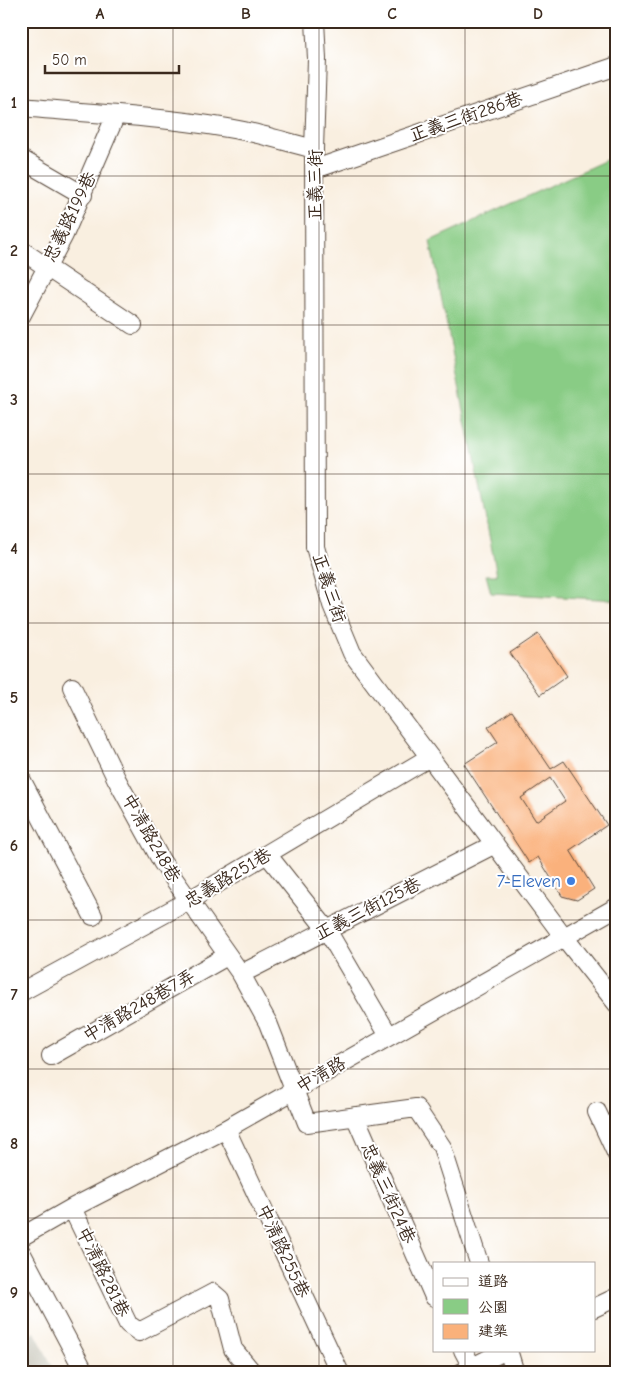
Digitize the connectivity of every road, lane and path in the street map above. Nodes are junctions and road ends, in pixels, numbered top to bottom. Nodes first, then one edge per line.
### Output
1 (315, 21) edge
2 (617, 66) edge
3 (21, 106) edge
4 (115, 116) junction
5 (314, 149) junction
6 (21, 159) edge
7 (315, 169) junction
8 (83, 195) junction
9 (21, 250) edge
10 (46, 267) junction
11 (21, 316) edge
12 (133, 325) dead end
13 (72, 687) dead end
14 (430, 757) junction
15 (21, 779) edge
16 (26, 799) edge
17 (495, 844) junction
18 (267, 854) junction
19 (188, 902) junction
20 (617, 907) edge
21 (93, 916) dead end
22 (327, 930) junction
23 (564, 937) junction
24 (227, 956) junction
25 (240, 974) junction
26 (21, 992) edge
27 (617, 1004) edge
28 (389, 1036) junction
29 (52, 1056) dead end
30 (296, 1089) junction
31 (597, 1112) dead end
32 (355, 1116) junction
33 (226, 1129) junction
34 (617, 1155) edge
35 (72, 1208) junction
36 (21, 1237) edge
37 (21, 1252) edge
38 (479, 1262) edge
39 (433, 1295) edge
40 (617, 1297) edge
41 (596, 1307) edge
42 (463, 1352) edge
43 (503, 1352) edge
44 (508, 1352) edge
45 (467, 1370) edge
46 (85, 1373) edge
47 (253, 1373) edge
48 (340, 1373) edge
49 (515, 1373) edge

1 - 5 street, 正義三街
2 - 7 street, 正義三街286巷
3 - 4 street
4 - 5 street
4 - 8 street, 忠義路199巷
5 - 7 street, 正義三街
6 - 8 street
7 - 14 street, 正義三街
8 - 10 street, 忠義路199巷
9 - 10 street
10 - 11 street, 忠義路199巷
10 - 12 street
13 - 19 street, 中清路248巷
14 - 17 street, 正義三街
14 - 18 street, 忠義路251巷
15 - 16 street
16 - 21 street
17 - 22 street, 正義三街125巷
17 - 23 street, 正義三街
18 - 19 street, 忠義路251巷
18 - 22 street
19 - 24 street, 中清路248巷
19 - 26 street, 忠義路251巷
20 - 23 street, 中清路
22 - 25 street, 正義三街125巷
22 - 28 street
23 - 27 street, 正義三街
23 - 28 street, 中清路
24 - 25 street, 中清路248巷
24 - 29 street, 中清路248巷7弄
25 - 30 street, 中清路248巷
28 - 30 street, 中清路
30 - 32 street, 中清路248巷
30 - 33 street, 中清路
31 - 34 street
32 - 38 street
32 - 39 street, 忠義三街24巷
33 - 35 street, 中清路
33 - 48 street, 中清路255巷
35 - 36 street, 中清路
35 - 47 street, 中清路281巷
37 - 46 street
40 - 41 street
42 - 45 street
43 - 45 street
44 - 49 street

